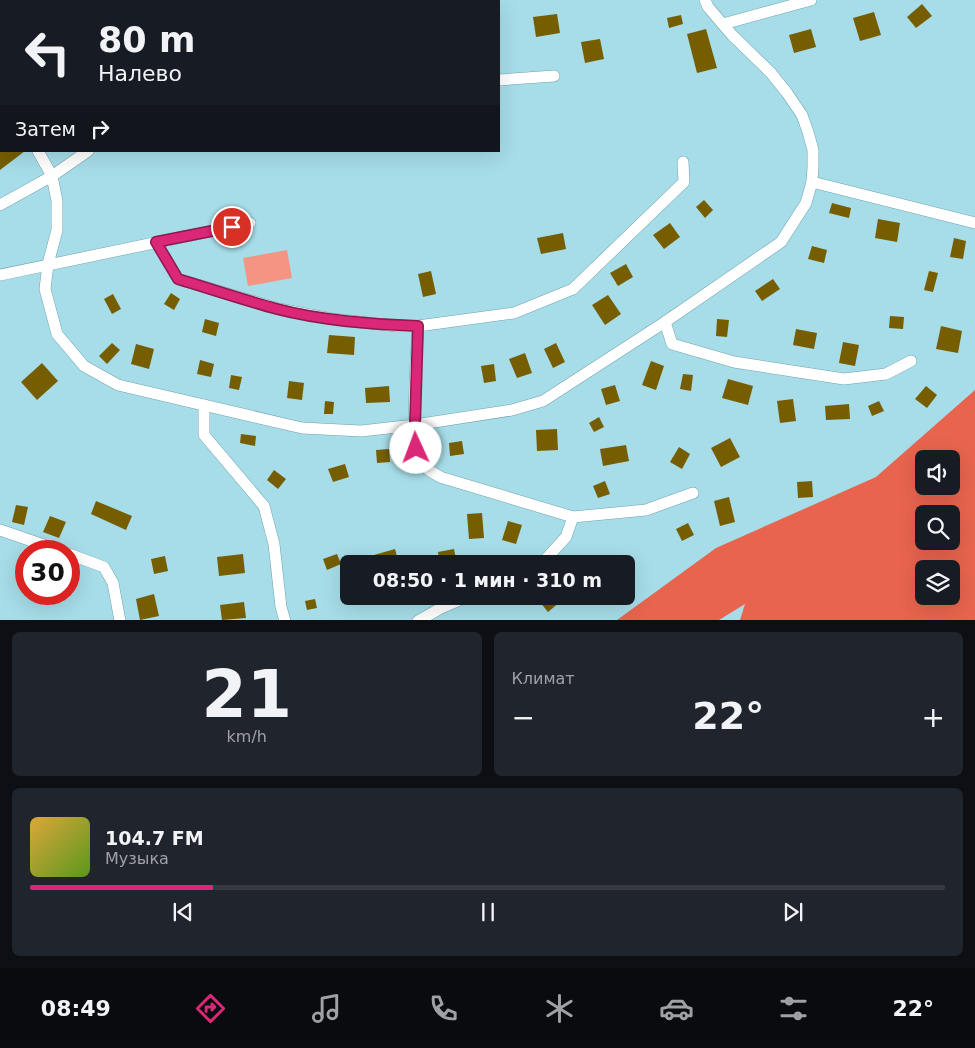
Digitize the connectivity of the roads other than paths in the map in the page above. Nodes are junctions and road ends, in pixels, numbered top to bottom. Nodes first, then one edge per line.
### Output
1 (705, 0) edge
2 (811, 0) edge
3 (723, 24) junction
4 (554, 76) dead end
5 (500, 80) edge
6 (39, 152) edge
7 (87, 152) edge
8 (683, 162) dead end
9 (52, 176) junction
10 (812, 182) junction
11 (0, 205) edge
12 (975, 222) edge
13 (250, 223) dead end
14 (156, 242) junction
15 (48, 264) junction
16 (0, 275) edge
17 (665, 322) junction
18 (418, 326) junction
19 (911, 360) dead end
20 (204, 405) junction
21 (415, 425) junction
22 (693, 493) dead end
23 (572, 517) junction
24 (0, 530) edge
25 (29, 540) edge
26 (550, 555) edge
27 (80, 558) edge
28 (448, 605) edge
29 (120, 620) edge
30 (284, 620) edge
31 (418, 620) edge

1 - 3 street
2 - 3 street
3 - 10 street
4 - 5 street
6 - 9 street
7 - 9 street
8 - 18 street
9 - 11 street
9 - 15 street
10 - 12 street
10 - 17 street
13 - 14 street
14 - 15 street
14 - 18 street
15 - 16 street
15 - 20 street
17 - 19 street
17 - 21 street
18 - 21 street
20 - 21 street
20 - 30 street
21 - 23 street
22 - 23 street
23 - 26 street
24 - 25 street
27 - 29 street
28 - 31 street

